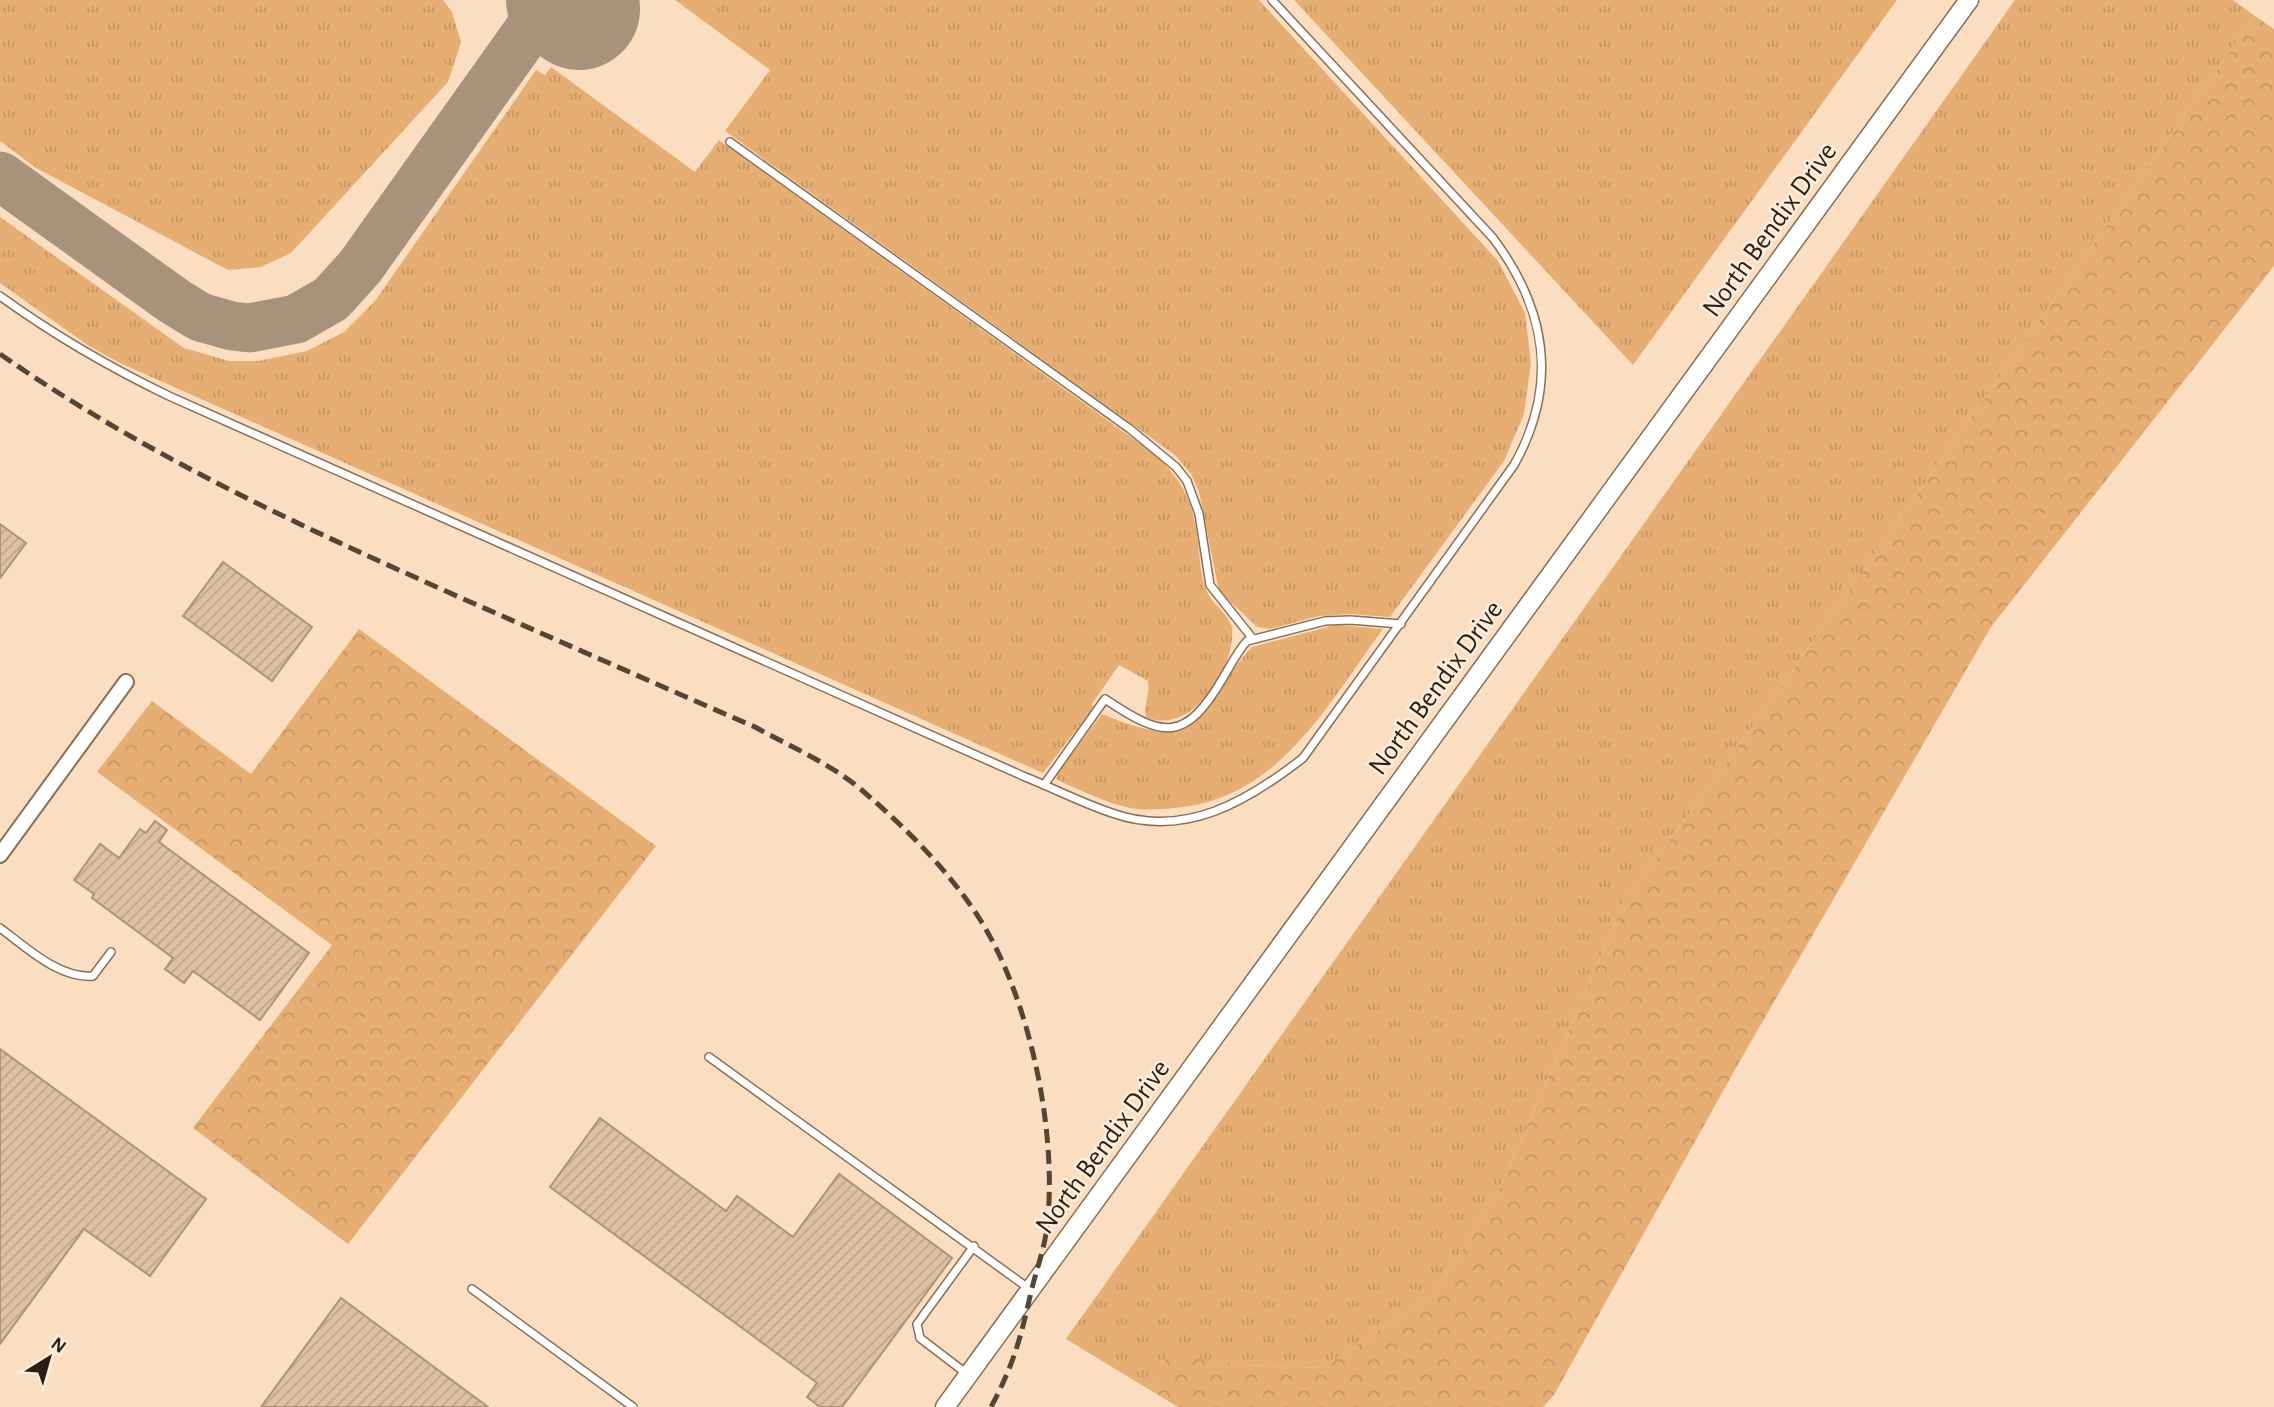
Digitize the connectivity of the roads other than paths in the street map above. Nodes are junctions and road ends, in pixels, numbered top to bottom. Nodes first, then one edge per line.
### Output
1 (1272, 0) edge
2 (1969, 0) edge
3 (730, 142) dead end
4 (0, 296) edge
5 (1401, 624) junction
6 (1253, 639) junction
7 (126, 682) dead end
8 (1044, 785) junction
9 (0, 855) edge
10 (0, 928) edge
11 (111, 952) dead end
12 (709, 1057) dead end
13 (974, 1246) junction
14 (472, 1289) dead end
15 (1031, 1290) junction
16 (968, 1375) junction
17 (633, 1407) edge
18 (945, 1407) edge

1 - 5 lane
2 - 15 street, North Bendix Drive
3 - 6 lane
4 - 8 lane
5 - 6 lane
5 - 8 lane
6 - 8 lane
7 - 9 street
10 - 11 lane
12 - 13 lane
13 - 15 lane
13 - 16 lane
14 - 17 lane
15 - 16 street, North Bendix Drive
16 - 18 street, North Bendix Drive

